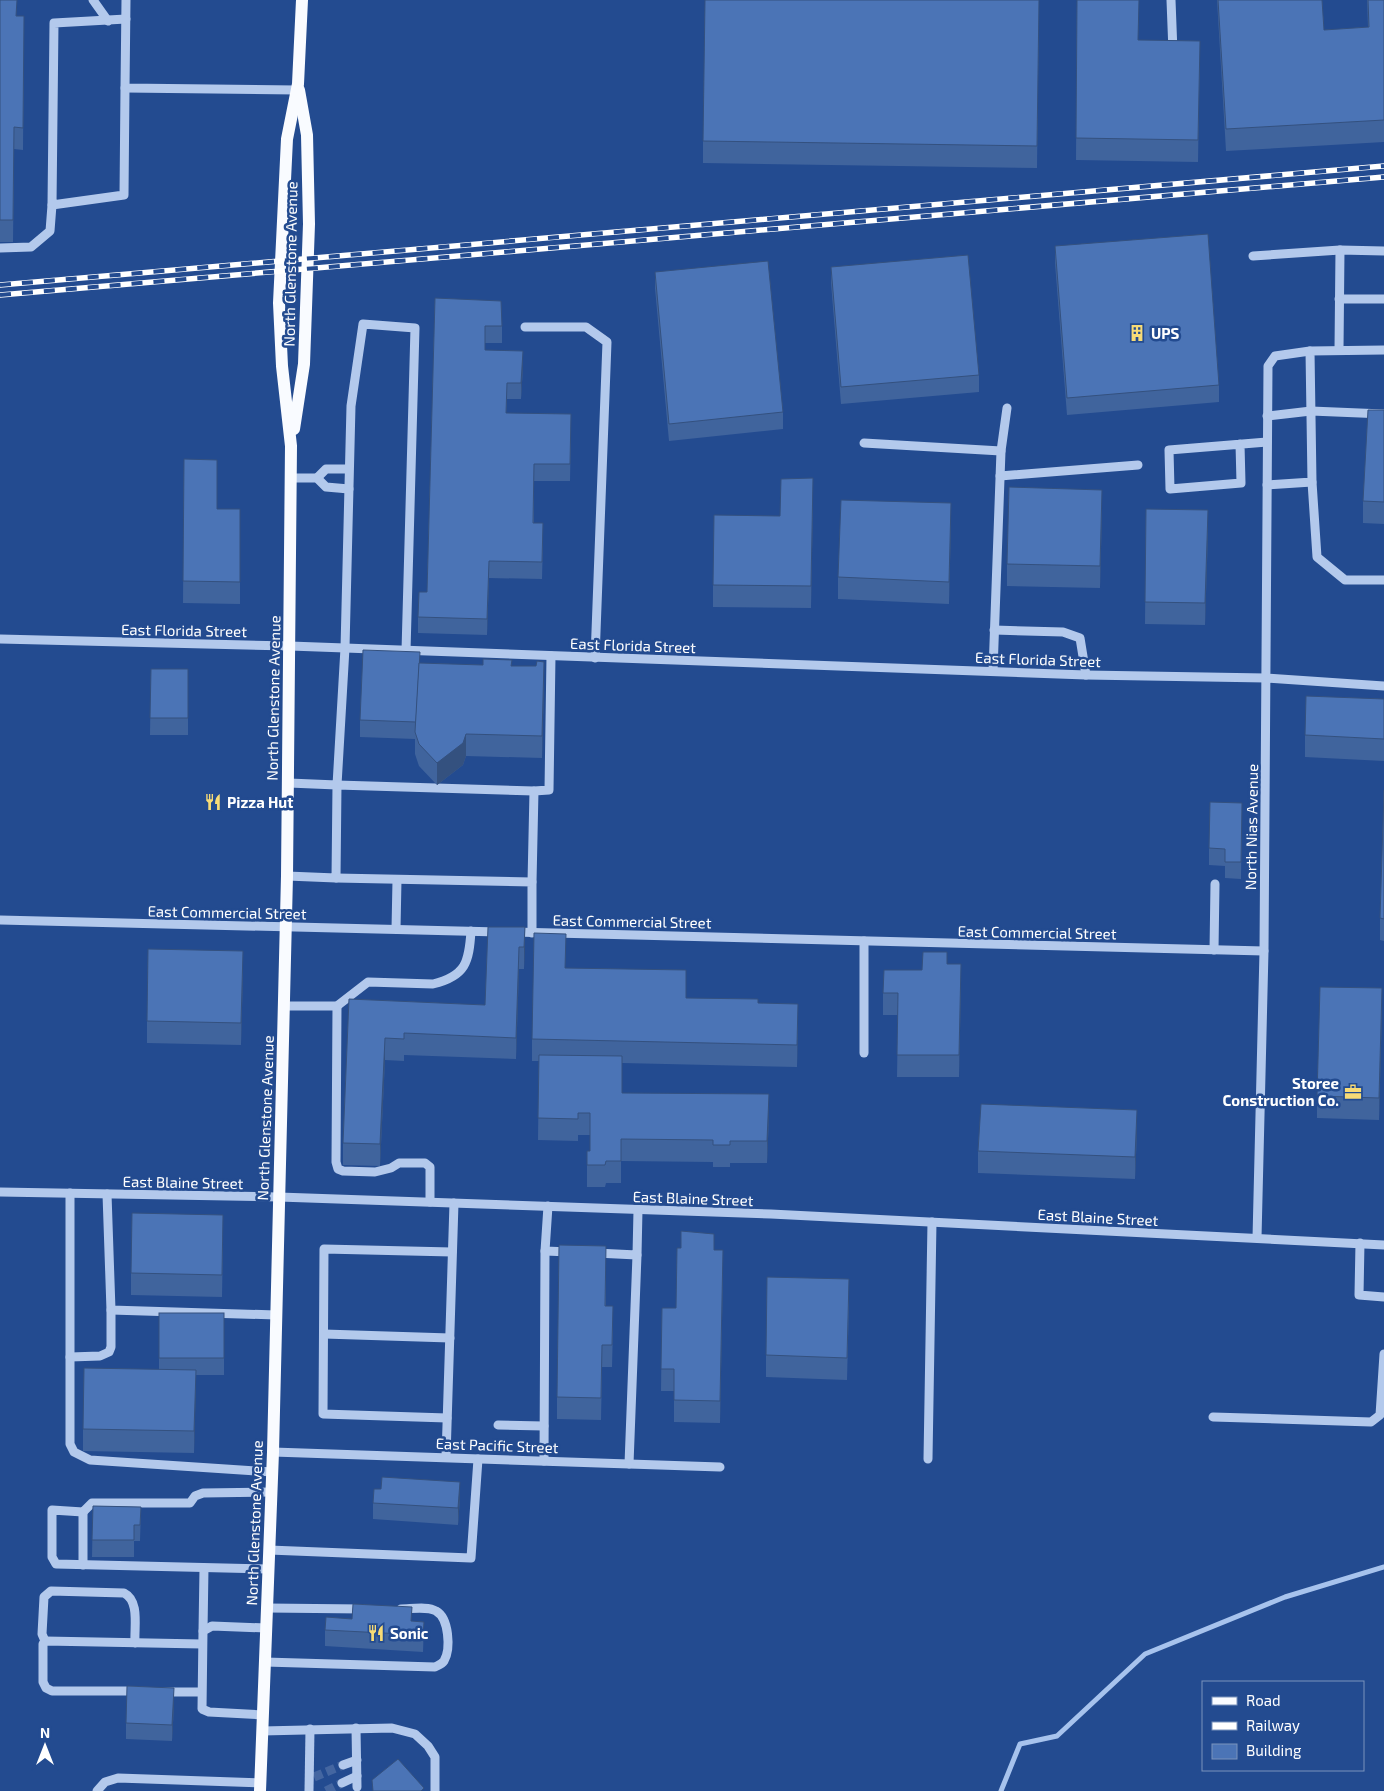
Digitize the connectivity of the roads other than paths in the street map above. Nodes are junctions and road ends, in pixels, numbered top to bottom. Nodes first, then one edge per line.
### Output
1 (93, 0) edge
2 (126, 0) edge
3 (302, 0) edge
4 (1171, 0) edge
5 (126, 20) junction
6 (108, 21) junction
7 (1173, 53) edge
8 (297, 87) junction
9 (125, 88) junction
10 (52, 204) junction
11 (0, 248) edge
12 (1340, 250) junction
13 (1384, 251) edge
14 (1253, 256) dead end
15 (1339, 299) junction
16 (1384, 299) edge
17 (526, 327) dead end
18 (1339, 350) junction
19 (1384, 350) edge
20 (1310, 351) junction
21 (1007, 408) dead end
22 (1311, 411) junction
23 (1384, 414) edge
24 (1267, 416) junction
25 (1267, 442) junction
26 (864, 443) dead end
27 (1240, 444) junction
28 (291, 446) junction
29 (1001, 451) junction
30 (1138, 465) dead end
31 (348, 469) junction
32 (1000, 476) junction
33 (291, 478) junction
34 (317, 478) junction
35 (1312, 482) junction
36 (1267, 484) junction
37 (349, 489) junction
38 (1384, 580) edge
39 (994, 630) junction
40 (0, 639) edge
41 (290, 646) junction
42 (345, 648) junction
43 (406, 650) junction
44 (551, 656) junction
45 (595, 658) junction
46 (993, 671) junction
47 (1086, 674) junction
48 (1266, 678) junction
49 (1384, 686) edge
50 (288, 783) junction
51 (337, 785) junction
52 (534, 790) junction
53 (287, 876) junction
54 (336, 878) junction
55 (397, 880) junction
56 (532, 882) junction
57 (1215, 884) dead end
58 (0, 920) edge
59 (287, 927) junction
60 (396, 929) junction
61 (471, 931) junction
62 (532, 933) junction
63 (864, 941) junction
64 (1214, 950) junction
65 (1264, 951) junction
66 (284, 1006) junction
67 (337, 1006) junction
68 (864, 1053) dead end
69 (0, 1192) edge
70 (70, 1193) junction
71 (106, 1194) junction
72 (280, 1197) junction
73 (430, 1202) junction
74 (454, 1203) junction
75 (548, 1206) junction
76 (638, 1210) junction
77 (932, 1222) junction
78 (1257, 1238) junction
79 (1360, 1243) junction
80 (1384, 1244) edge
81 (545, 1251) junction
82 (452, 1252) junction
83 (637, 1255) junction
84 (1384, 1296) edge
85 (111, 1310) junction
86 (276, 1315) junction
87 (324, 1334) junction
88 (450, 1338) junction
89 (1384, 1354) edge
90 (70, 1357) junction
91 (1213, 1417) dead end
92 (448, 1418) junction
93 (498, 1425) dead end
94 (544, 1426) junction
95 (273, 1452) junction
96 (446, 1457) junction
97 (478, 1459) junction
98 (928, 1459) dead end
99 (544, 1461) junction
100 (629, 1464) junction
101 (720, 1467) dead end
102 (272, 1472) junction
103 (271, 1492) junction
104 (83, 1512) junction
105 (269, 1550) junction
106 (83, 1565) junction
107 (204, 1568) junction
108 (269, 1569) junction
109 (267, 1608) junction
110 (370, 1609) edge
111 (388, 1609) edge
112 (266, 1628) junction
113 (203, 1631) junction
114 (45, 1641) junction
115 (135, 1643) junction
116 (202, 1644) junction
117 (265, 1662) junction
118 (201, 1692) junction
119 (263, 1715) junction
120 (356, 1728) junction
121 (262, 1730) junction
122 (310, 1730) junction
123 (356, 1760) junction
124 (343, 1765) tunnel mouth
125 (356, 1776) junction
126 (342, 1783) tunnel mouth
127 (260, 1787) edge
128 (356, 1787) dead end
129 (97, 1791) edge
130 (309, 1791) edge
131 (435, 1791) edge

1 - 6 street
2 - 5 street
3 - 8 main road, North Glenstone Avenue
4 - 7 street
5 - 6 street
5 - 9 street
6 - 10 street
8 - 9 street
8 - 28 main road, North Glenstone Avenue
8 - 28 main road, North Glenstone Avenue
9 - 10 street
10 - 11 street
12 - 13 street
12 - 14 street
12 - 15 street
15 - 16 street
15 - 18 street
17 - 45 street
18 - 19 street, North Nias Avenue
18 - 20 street, North Nias Avenue
20 - 22 street
20 - 24 street, North Nias Avenue
21 - 29 street
22 - 23 street
22 - 24 street
22 - 35 street
24 - 25 street, North Nias Avenue
25 - 27 street
25 - 36 street, North Nias Avenue
26 - 29 street
27 - 27 street
28 - 33 main road, North Glenstone Avenue
29 - 32 street
30 - 32 street
31 - 34 street
31 - 37 street
31 - 43 street
32 - 39 street
33 - 34 street
33 - 41 main road, North Glenstone Avenue
34 - 37 street
35 - 36 street
35 - 38 street
36 - 48 street, North Nias Avenue
37 - 42 street
39 - 46 street
39 - 47 street
40 - 41 street, East Florida Street
41 - 42 street, East Florida Street
41 - 50 main road, North Glenstone Avenue
42 - 43 street, East Florida Street
42 - 51 street
43 - 44 street, East Florida Street
44 - 45 street, East Florida Street
44 - 52 street
45 - 46 street, East Florida Street
46 - 47 street, East Florida Street
47 - 48 street, East Florida Street
48 - 49 street, East Florida Street
48 - 65 street, North Nias Avenue
50 - 51 street
50 - 53 main road, North Glenstone Avenue
51 - 52 street
51 - 54 street
52 - 56 street
53 - 54 street
53 - 59 main road, North Glenstone Avenue
54 - 55 street
55 - 56 street
55 - 60 street
56 - 62 street
57 - 64 street
58 - 59 street, East Commercial Street
59 - 60 street, East Commercial Street
59 - 66 main road, North Glenstone Avenue
60 - 61 street, East Commercial Street
61 - 62 street, East Commercial Street
61 - 67 street
62 - 63 street, East Commercial Street
63 - 64 street, East Commercial Street
63 - 68 street
64 - 65 street, East Commercial Street
65 - 78 street, North Nias Avenue
66 - 67 street
66 - 72 main road, North Glenstone Avenue
67 - 73 street
69 - 70 street, East Blaine Street
70 - 71 street, East Blaine Street
70 - 90 street
71 - 72 street, East Blaine Street
71 - 85 street
72 - 73 street, East Blaine Street
72 - 86 main road, North Glenstone Avenue
73 - 74 street, East Blaine Street
74 - 75 street, East Blaine Street
74 - 82 street
75 - 76 street, East Blaine Street
75 - 81 street
76 - 77 street, East Blaine Street
76 - 83 street
77 - 78 street, East Blaine Street
77 - 98 street
78 - 79 street, East Blaine Street
79 - 80 street, East Blaine Street
79 - 84 street
81 - 83 street
81 - 94 street
82 - 87 street
82 - 88 street
83 - 100 street
85 - 86 street
85 - 90 street
86 - 95 main road, North Glenstone Avenue
87 - 88 street
87 - 92 street
88 - 92 street
89 - 91 street
90 - 102 street
92 - 96 street
93 - 94 street
94 - 99 street
95 - 96 street, East Pacific Street
95 - 102 main road, North Glenstone Avenue
96 - 97 street, East Pacific Street
97 - 99 street, East Pacific Street
97 - 105 street
99 - 100 street, East Pacific Street
100 - 101 street, East Pacific Street
102 - 103 main road, North Glenstone Avenue
103 - 104 street
103 - 105 main road, North Glenstone Avenue
104 - 106 street
104 - 106 street
105 - 108 main road, North Glenstone Avenue
106 - 107 street
107 - 108 street
107 - 113 street
108 - 109 main road, North Glenstone Avenue
109 - 110 street
109 - 112 main road, North Glenstone Avenue
111 - 117 street
112 - 113 street
112 - 117 main road, North Glenstone Avenue
113 - 116 street
114 - 115 street
114 - 115 street
114 - 118 street
115 - 116 street
116 - 118 street
117 - 119 main road, North Glenstone Avenue
118 - 119 street
119 - 121 main road, North Glenstone Avenue
120 - 122 street
120 - 123 street
120 - 131 street
121 - 122 street
121 - 127 main road, North Glenstone Avenue
122 - 130 street
123 - 124 street
123 - 125 street
125 - 126 street
125 - 128 street
127 - 129 street

